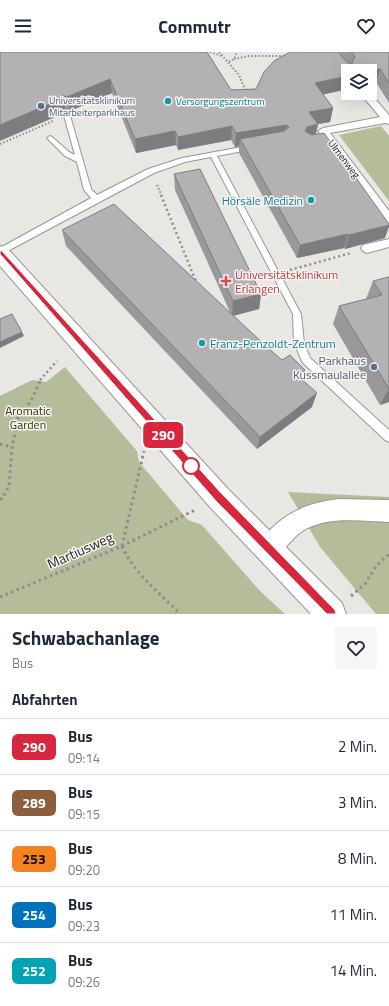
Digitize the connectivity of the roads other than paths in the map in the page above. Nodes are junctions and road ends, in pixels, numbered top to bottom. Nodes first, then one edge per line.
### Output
1 (371, 100) edge
2 (66, 114) road end
3 (388, 120) edge
4 (50, 138) dead end
5 (329, 140) junction
6 (314, 143) edge
7 (259, 146) edge
8 (213, 154) junction
9 (80, 161) junction
10 (96, 199) junction
11 (389, 220) edge
12 (389, 243) edge
13 (367, 248) dead end
14 (0, 252) edge
15 (389, 437) edge
16 (389, 511) edge
17 (268, 549) junction
18 (331, 613) edge

1 - 3 street, Ulmenweg
2 - 9 lane
3 - 5 street, Ulmenweg
4 - 9 lane
5 - 6 street
5 - 11 street, Ulmenweg
7 - 8 lane
8 - 10 lane
8 - 15 lane
9 - 10 lane
10 - 14 lane
12 - 13 street
14 - 17 street
16 - 17 street
17 - 18 street

